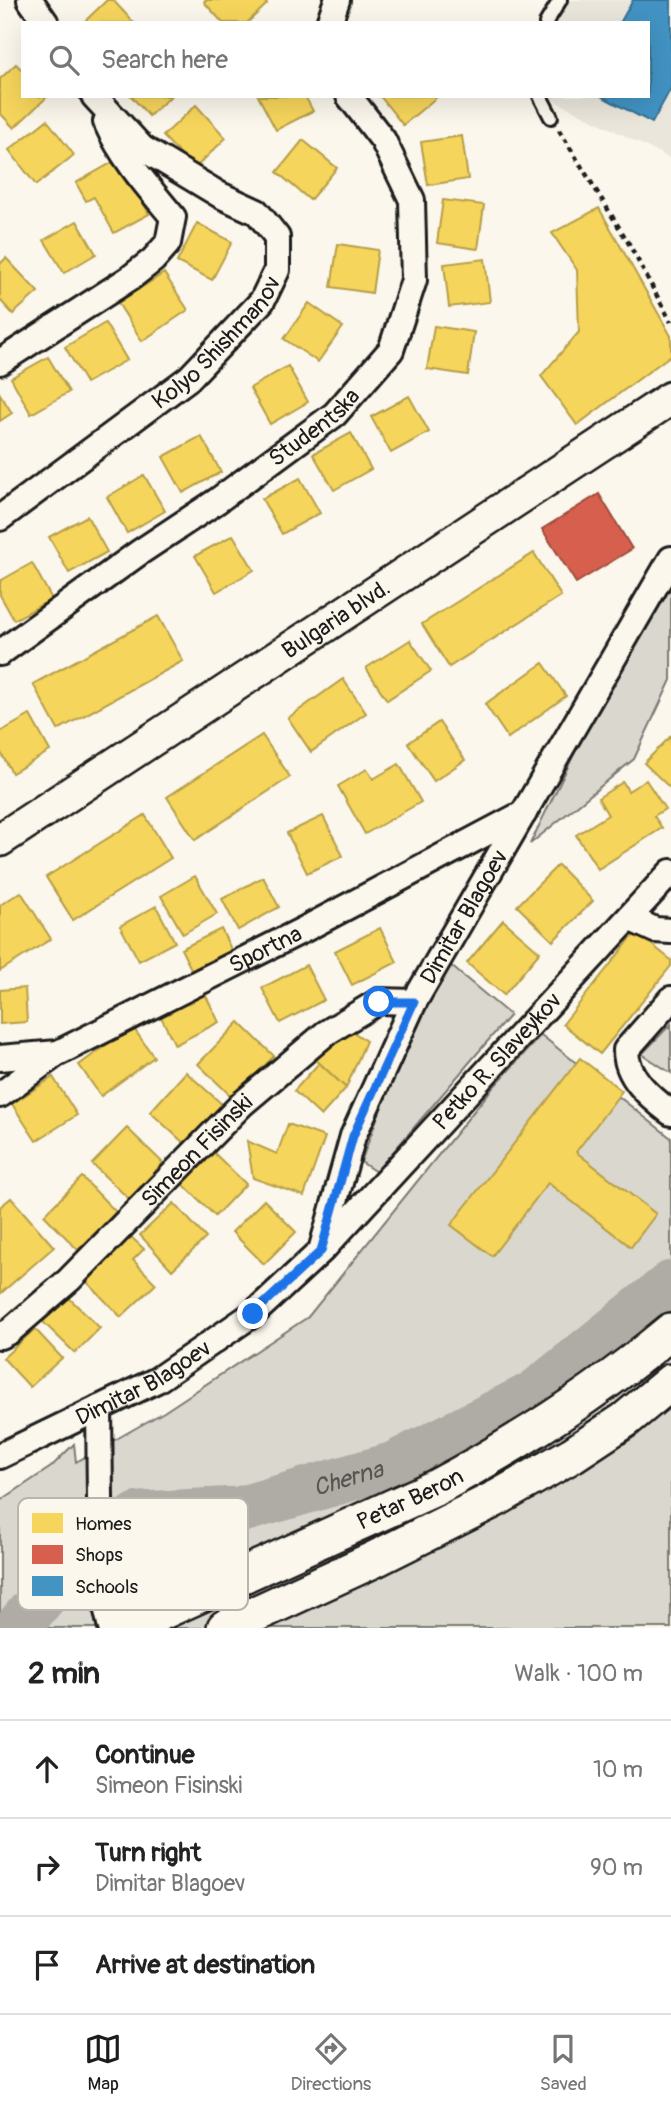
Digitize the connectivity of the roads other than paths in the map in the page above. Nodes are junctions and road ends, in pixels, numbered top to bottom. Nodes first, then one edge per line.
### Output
1 (30, 0) edge
2 (338, 0) edge
3 (560, 0) edge
4 (45, 21) edge
5 (330, 21) edge
6 (547, 21) edge
7 (95, 98) edge
8 (96, 98) edge
9 (351, 98) edge
10 (541, 98) edge
11 (551, 117) road end
12 (0, 362) edge
13 (671, 398) edge
14 (0, 518) edge
15 (671, 559) edge
16 (0, 653) edge
17 (524, 813) junction
18 (0, 840) edge
19 (671, 872) edge
20 (629, 918) junction
21 (667, 934) edge
22 (671, 999) edge
23 (414, 1002) junction
24 (58, 1053) junction
25 (0, 1058) edge
26 (0, 1095) edge
27 (671, 1113) edge
28 (321, 1251) junction
29 (671, 1331) edge
30 (0, 1336) edge
31 (671, 1382) edge
32 (99, 1408) junction
33 (0, 1456) edge
34 (100, 1498) edge
35 (248, 1573) edge
36 (107, 1610) edge
37 (166, 1610) edge
38 (111, 1628) edge
39 (126, 1628) edge
40 (225, 1628) edge

1 - 4 street
2 - 5 street
3 - 6 lane
7 - 12 street
8 - 14 street, Kolyo Shishmanov
9 - 16 street, Studentska
10 - 11 lane
13 - 18 street, Bulgaria blvd.
15 - 17 street, Dimitar Blagoev
17 - 23 street, Dimitar Blagoev
17 - 24 street, Sportna
19 - 20 street, Petko R. Slaveykov
20 - 21 street
20 - 28 street, Petko R. Slaveykov
22 - 27 street
23 - 28 street, Dimitar Blagoev
23 - 30 street, Simeon Fisinski
24 - 25 street, Sportna
24 - 26 street
28 - 32 street, Dimitar Blagoev
29 - 35 main road, Petar Beron
31 - 40 main road, Petar Beron
32 - 33 street, Dimitar Blagoev
32 - 34 street
36 - 38 street
37 - 39 main road, Petar Beron

